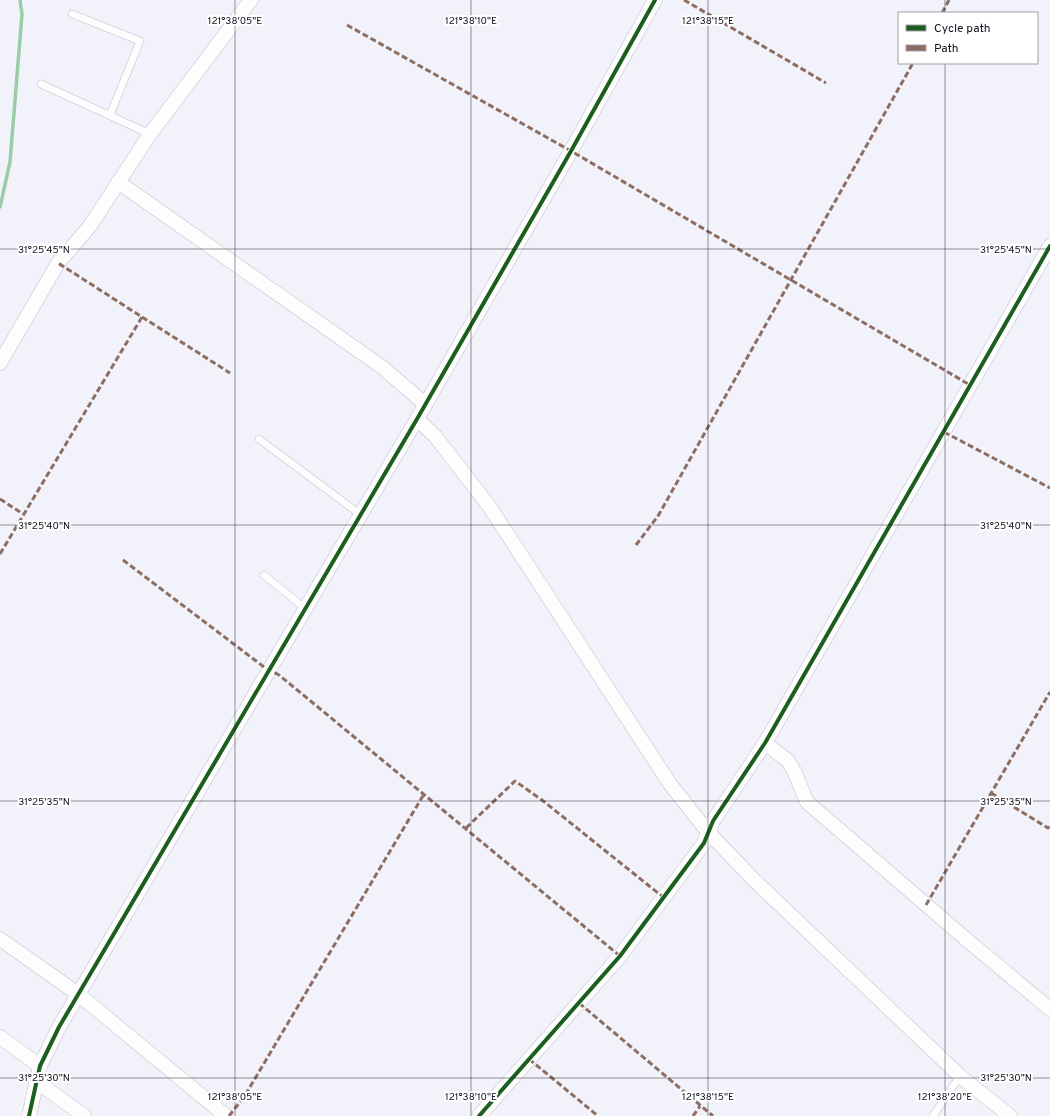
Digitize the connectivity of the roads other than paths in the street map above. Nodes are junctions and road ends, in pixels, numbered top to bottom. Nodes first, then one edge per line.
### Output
1 (252, 0) edge
2 (655, 0) edge
3 (72, 14) dead end
4 (41, 84) dead end
5 (110, 115) junction
6 (150, 134) junction
7 (118, 182) junction
8 (1050, 246) edge
9 (0, 363) edge
10 (425, 404) junction
11 (417, 419) junction
12 (259, 439) dead end
13 (361, 515) junction
14 (264, 575) dead end
15 (306, 609) junction
16 (762, 748) junction
17 (708, 832) junction
18 (0, 939) edge
19 (77, 996) junction
20 (1050, 1009) edge
21 (0, 1037) edge
22 (40, 1066) junction
23 (960, 1076) junction
24 (36, 1082) junction
25 (29, 1116) edge
26 (84, 1116) edge
27 (226, 1116) edge
28 (479, 1116) edge
29 (933, 1116) edge
30 (1010, 1116) edge

1 - 6 street
2 - 10 street
3 - 5 lane
4 - 5 lane
5 - 6 lane
6 - 7 street
7 - 9 street
7 - 10 street
8 - 16 street
10 - 11 street
11 - 13 street
11 - 17 street
12 - 13 lane
13 - 15 street
14 - 15 lane
15 - 19 street
16 - 17 street
16 - 20 street
17 - 23 street
17 - 28 street
18 - 19 street
19 - 22 street
19 - 27 street
21 - 22 street
22 - 24 street
23 - 29 lane
23 - 30 street
24 - 25 street
24 - 26 street

